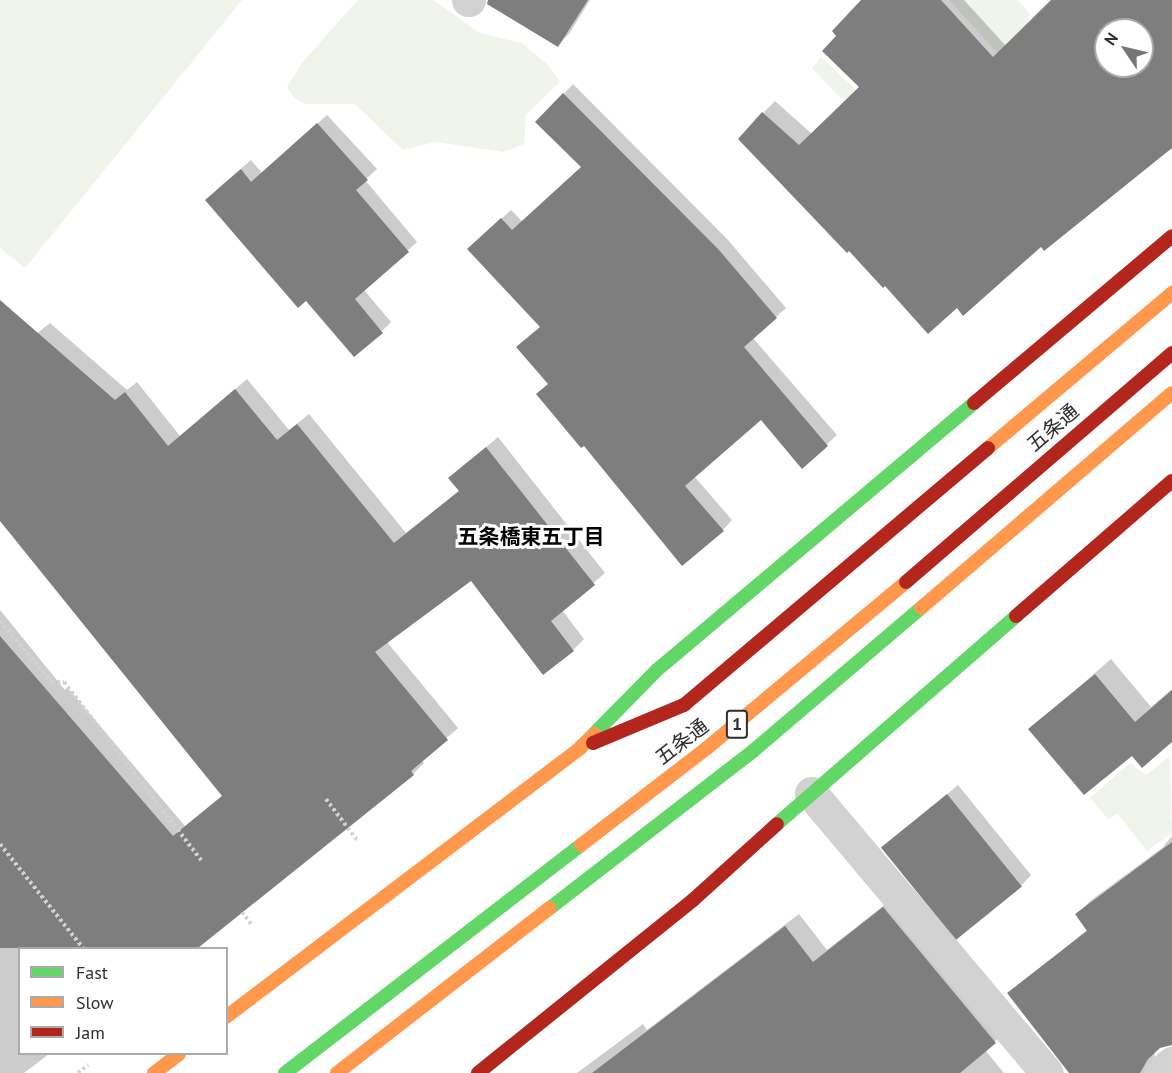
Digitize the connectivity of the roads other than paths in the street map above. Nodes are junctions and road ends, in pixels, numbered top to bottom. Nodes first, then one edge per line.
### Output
1 (1172, 236) edge
2 (1172, 293) edge
3 (1172, 353) edge
4 (1172, 393) edge
5 (1172, 481) edge
6 (580, 748) junction
7 (811, 793) junction
8 (228, 1015) edge
9 (176, 1055) edge
10 (1172, 1063) edge
11 (154, 1073) edge
12 (285, 1073) edge
13 (337, 1073) edge
14 (478, 1073) edge
15 (1047, 1073) edge
16 (1160, 1073) edge

1 - 6 highway
2 - 6 highway
3 - 12 highway, 五条通 / 1
4 - 13 highway, 1
5 - 7 highway
6 - 8 highway
7 - 14 highway
7 - 15 street
9 - 11 highway
10 - 16 street

